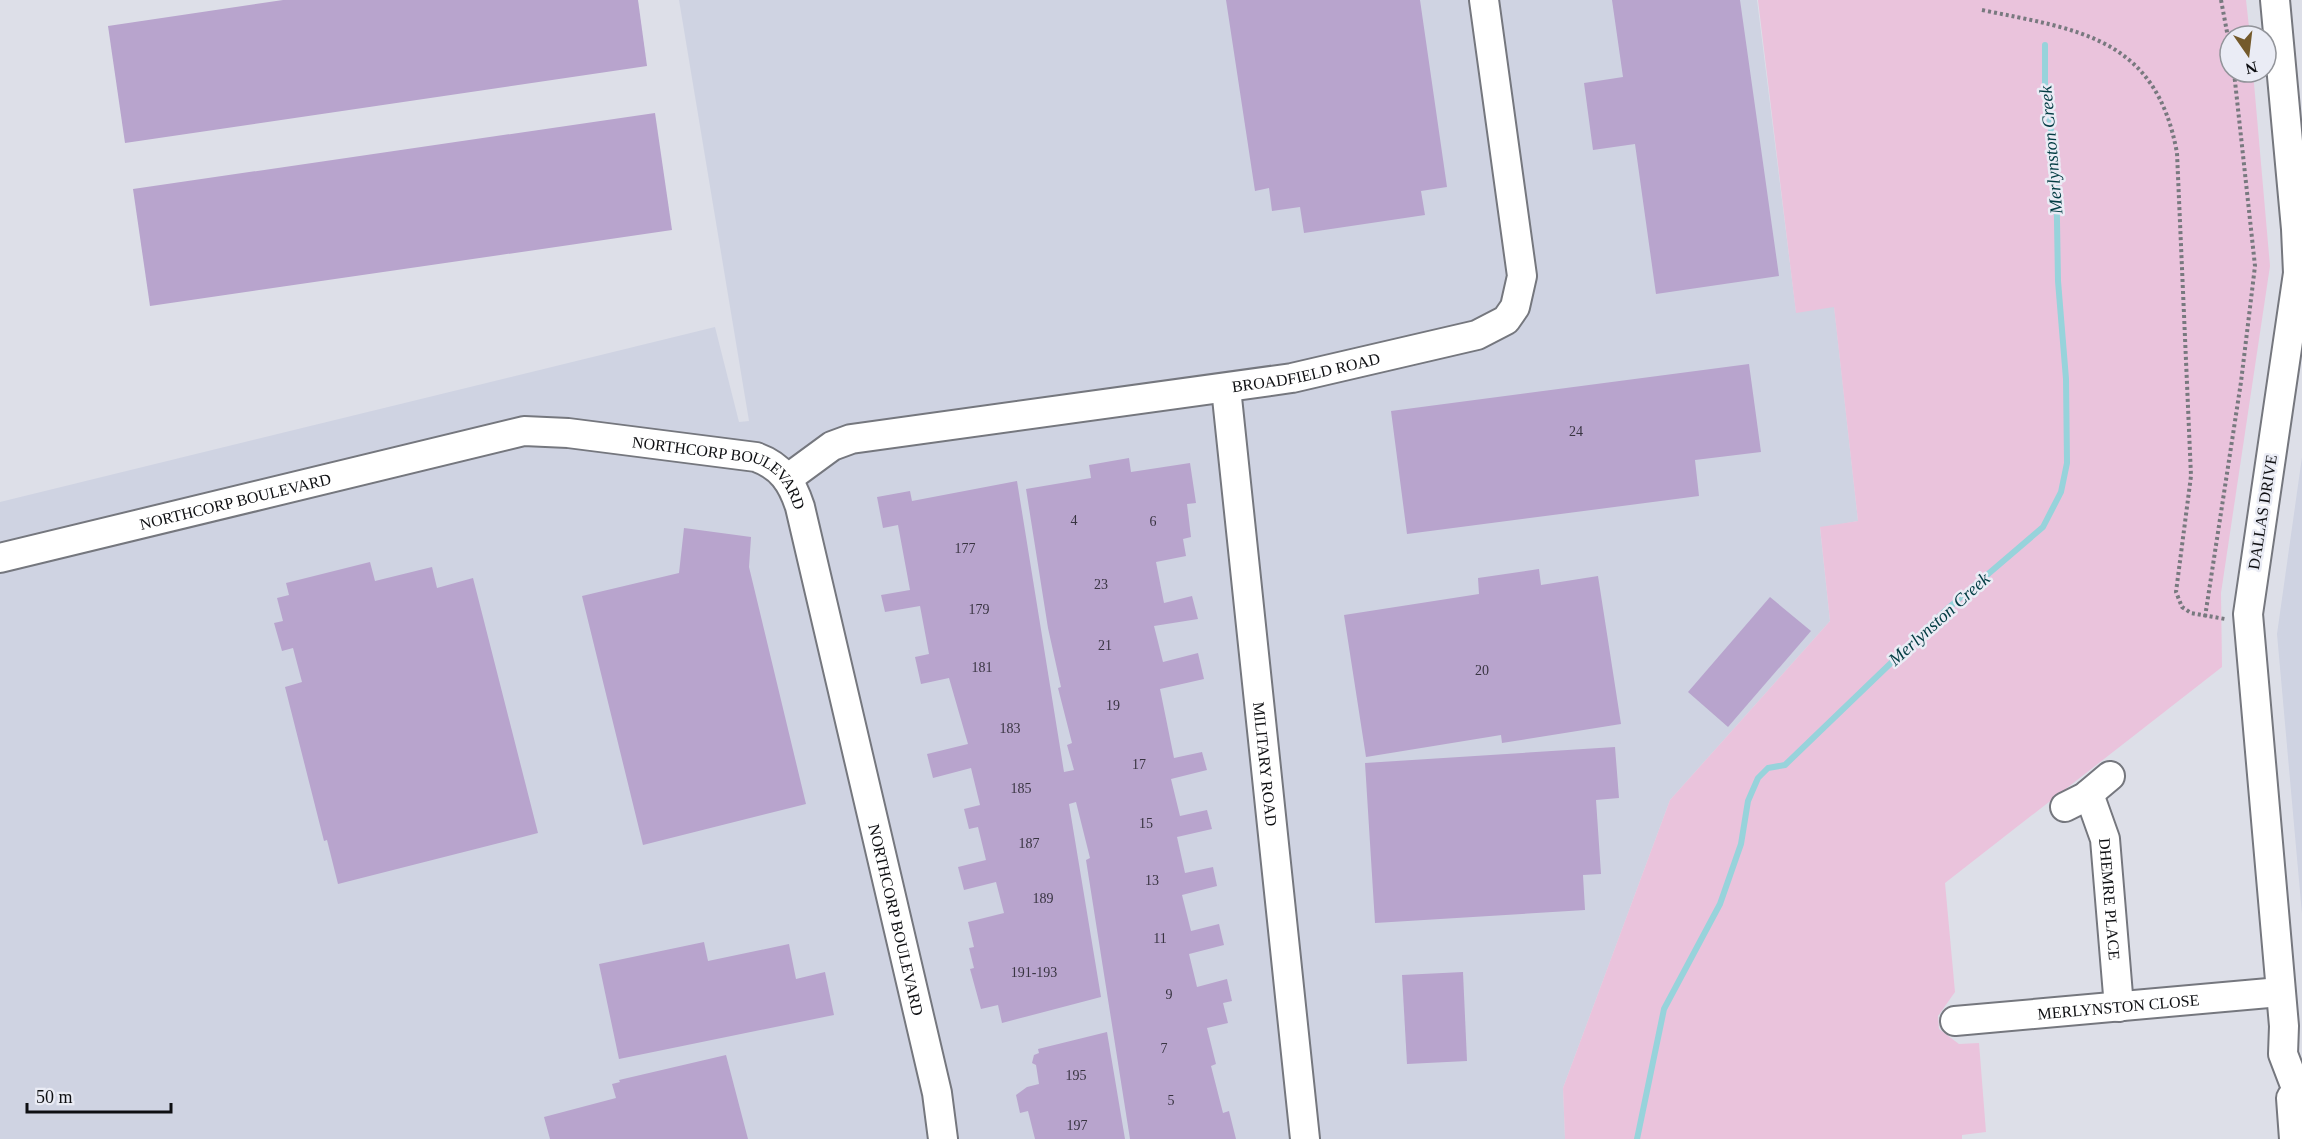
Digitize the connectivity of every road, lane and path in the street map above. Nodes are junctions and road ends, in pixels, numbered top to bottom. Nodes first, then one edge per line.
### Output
1 (1484, 0) edge
2 (2221, 0) edge
3 (2275, 0) edge
4 (1982, 10) dead end
5 (2226, 24) edge
6 (2235, 84) edge
7 (2299, 228) edge
8 (1226, 388) junction
9 (787, 478) junction
10 (0, 558) edge
11 (2205, 616) junction
12 (2219, 618) dead end
13 (2088, 792) dead end
14 (2280, 992) junction
15 (2119, 1007) junction
16 (1955, 1021) dead end
17 (2300, 1077) edge
18 (943, 1139) edge
19 (1305, 1139) edge
20 (2294, 1139) edge

1 - 8 street, BROADFIELD ROAD
2 - 5 path
3 - 7 street, DALLAS DRIVE
4 - 11 path
6 - 11 path
7 - 14 street, DALLAS DRIVE
8 - 9 street, BROADFIELD ROAD
8 - 19 street, MILITARY ROAD
9 - 10 street, NORTHCORP BOULEVARD
9 - 18 street, NORTHCORP BOULEVARD
11 - 12 path
13 - 15 street, DHEMRE PLACE
14 - 15 street, MERLYNSTON CLOSE
14 - 17 street, DALLAS DRIVE
15 - 16 street, MERLYNSTON CLOSE
17 - 20 street, DALLAS DRIVE

